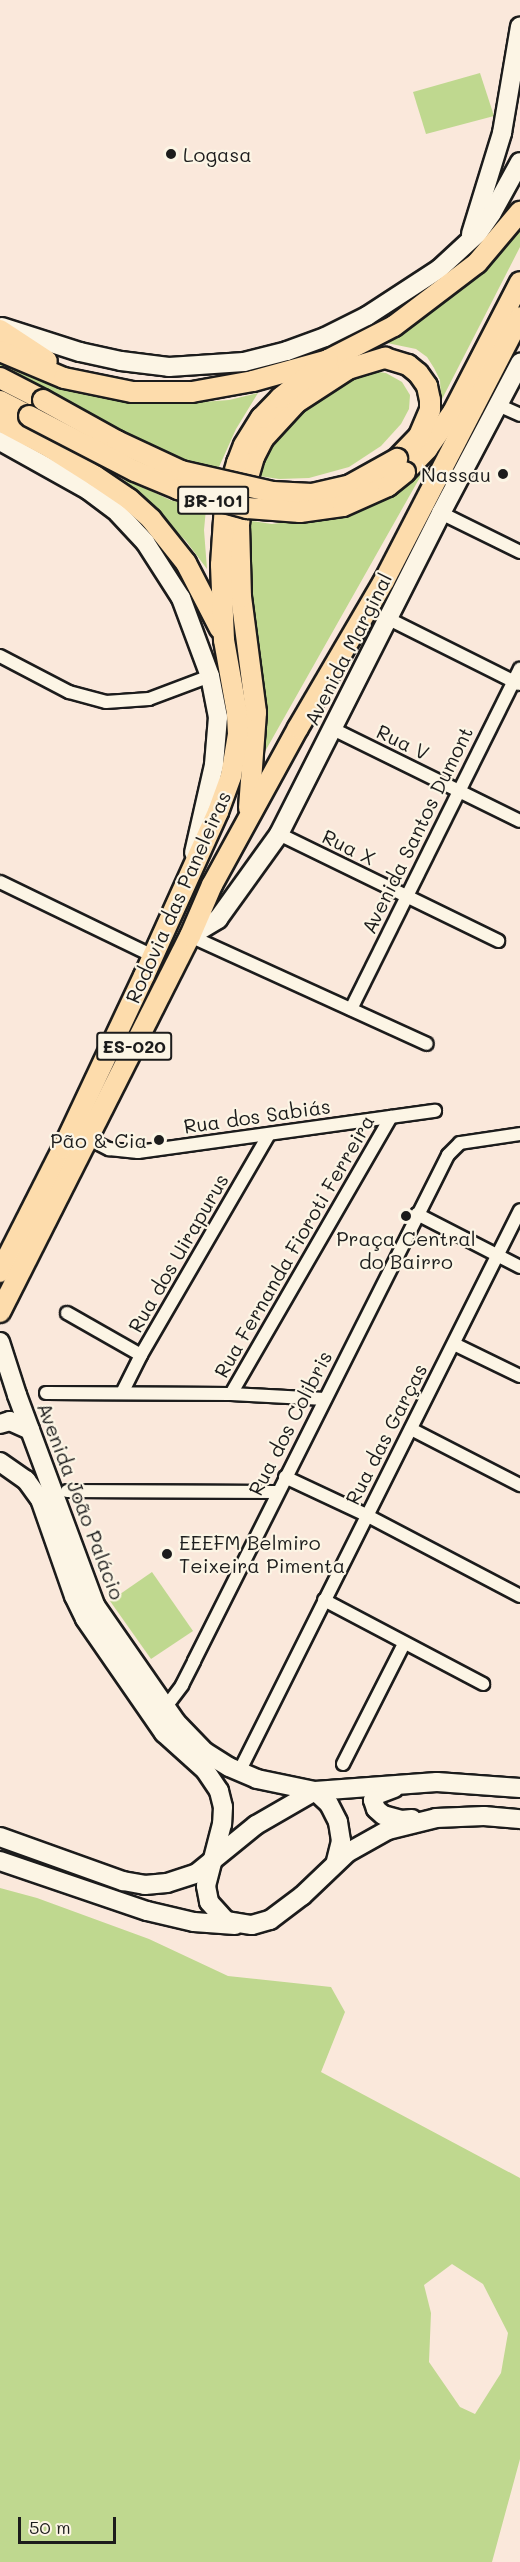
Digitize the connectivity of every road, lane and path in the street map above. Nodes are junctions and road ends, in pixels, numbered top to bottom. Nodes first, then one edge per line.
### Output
1 (520, 27) edge
2 (520, 162) edge
3 (520, 212) edge
4 (468, 244) junction
5 (520, 282) edge
6 (520, 317) edge
7 (0, 328) edge
8 (0, 351) edge
9 (328, 360) junction
10 (520, 363) edge
11 (0, 378) edge
12 (83, 382) junction
13 (0, 401) edge
14 (498, 405) junction
15 (520, 416) edge
16 (0, 421) edge
17 (0, 441) edge
18 (401, 465) junction
19 (441, 513) junction
20 (520, 552) edge
21 (389, 619) junction
22 (224, 640) junction
23 (0, 656) edge
24 (520, 669) edge
25 (210, 676) junction
26 (517, 683) edge
27 (333, 729) junction
28 (458, 791) junction
29 (248, 817) junction
30 (520, 821) edge
31 (279, 834) junction
32 (0, 882) edge
33 (187, 882) junction
34 (405, 897) junction
35 (190, 936) junction
36 (498, 941) dead end
37 (153, 956) junction
38 (351, 1009) junction
39 (427, 1044) dead end
40 (435, 1111) dead end
41 (391, 1117) junction
42 (269, 1134) junction
43 (520, 1134) edge
44 (87, 1138) junction
45 (70, 1152) junction
46 (520, 1210) edge
47 (417, 1214) junction
48 (496, 1256) junction
49 (520, 1267) edge
50 (0, 1272) edge
51 (0, 1312) edge
52 (66, 1313) dead end
53 (0, 1342) edge
54 (454, 1344) junction
55 (141, 1355) junction
56 (520, 1376) edge
57 (46, 1393) dead end
58 (122, 1393) junction
59 (231, 1394) junction
60 (325, 1399) junction
61 (0, 1424) edge
62 (411, 1429) junction
63 (30, 1430) junction
64 (0, 1462) edge
65 (285, 1477) junction
66 (520, 1485) edge
67 (67, 1491) dead end
68 (277, 1492) junction
69 (366, 1515) junction
70 (520, 1596) edge
71 (324, 1600) junction
72 (404, 1644) junction
73 (483, 1684) dead end
74 (160, 1714) junction
75 (343, 1764) dead end
76 (239, 1772) junction
77 (437, 1782) junction
78 (520, 1788) edge
79 (315, 1791) junction
80 (436, 1818) junction
81 (520, 1819) edge
82 (0, 1837) edge
83 (0, 1861) edge
84 (212, 1861) junction
85 (336, 1861) junction
86 (243, 1925) junction

1 - 4 main road
2 - 4 main road
3 - 9 main road
4 - 7 main road
5 - 18 main road, BR-101
6 - 29 main road, Rodovia das Paneleiras
7 - 12 main road
8 - 12 main road
9 - 12 main road
9 - 22 main road
10 - 14 main road, Avenida Marginal
11 - 18 main road, bridge
13 - 18 main road, BR-101, bridge
14 - 15 street
14 - 19 main road, Avenida Marginal
16 - 22 main road
17 - 25 main road
18 - 29 main road
19 - 20 street
19 - 21 main road, Avenida Marginal
21 - 26 street
21 - 27 main road, Avenida Marginal
22 - 33 main road, Rodovia das Paneleiras / ES-020
23 - 25 street
24 - 26 street, Avenida Santos Dumont
25 - 33 main road
26 - 28 street, Avenida Santos Dumont
27 - 28 street, Rua V
27 - 31 main road, Avenida Marginal
28 - 30 street, Rua V
28 - 34 street, Avenida Santos Dumont
29 - 35 main road, Rodovia das Paneleiras / ES-020
31 - 34 street, Rua X
31 - 35 main road, Avenida Marginal
32 - 37 street
33 - 37 main road, Rodovia das Paneleiras / ES-020
34 - 36 street, Rua X
34 - 38 street, Avenida Santos Dumont
35 - 38 street
35 - 44 main road, Rodovia das Paneleiras / ES-020
37 - 45 main road, Rodovia das Paneleiras / ES-020
38 - 39 street
40 - 41 street, Rua dos Sabiás
41 - 42 street, Rua dos Sabiás
41 - 59 street, Rua Fernanda Fioroti Ferreira
42 - 44 street, Rua dos Sabiás
42 - 55 street, Rua dos Uirapurus
43 - 47 street, Rua dos Colibris
44 - 45 main road, Rodovia das Paneleiras / ES-020
45 - 50 main road, Rodovia das Paneleiras / ES-020
45 - 51 main road, Rodovia das Paneleiras / ES-020
46 - 48 street, Rua das Garças
47 - 48 street
47 - 60 street, Rua dos Colibris
48 - 49 street
48 - 54 street, Rua das Garças
52 - 55 street
53 - 63 main road, Avenida João Palácio
54 - 56 street
54 - 62 street, Rua das Garças
55 - 58 street, Rua dos Uirapurus
57 - 58 street
58 - 59 street
59 - 60 street
60 - 65 street, Rua dos Colibris
61 - 63 main road
62 - 66 street
62 - 69 street, Rua das Garças
63 - 74 main road, Avenida João Palácio
64 - 74 main road, Avenida João Palácio
65 - 68 street, Rua dos Colibris
65 - 69 street
67 - 68 street
68 - 74 street, Rua dos Colibris
69 - 70 street
69 - 71 street, Rua das Garças
71 - 72 street
71 - 76 street, Rua das Garças
72 - 73 street
72 - 75 street
74 - 76 main road, Avenida João Palácio
74 - 84 main road, Avenida João Palácio
76 - 79 main road, Avenida João Palácio
77 - 78 main road, Avenida João Palácio
77 - 79 main road, Avenida João Palácio
77 - 80 main road
79 - 84 main road
79 - 85 main road
80 - 81 main road
80 - 85 main road
82 - 84 main road
83 - 86 main road
84 - 86 main road, Avenida João Palácio
85 - 86 main road

